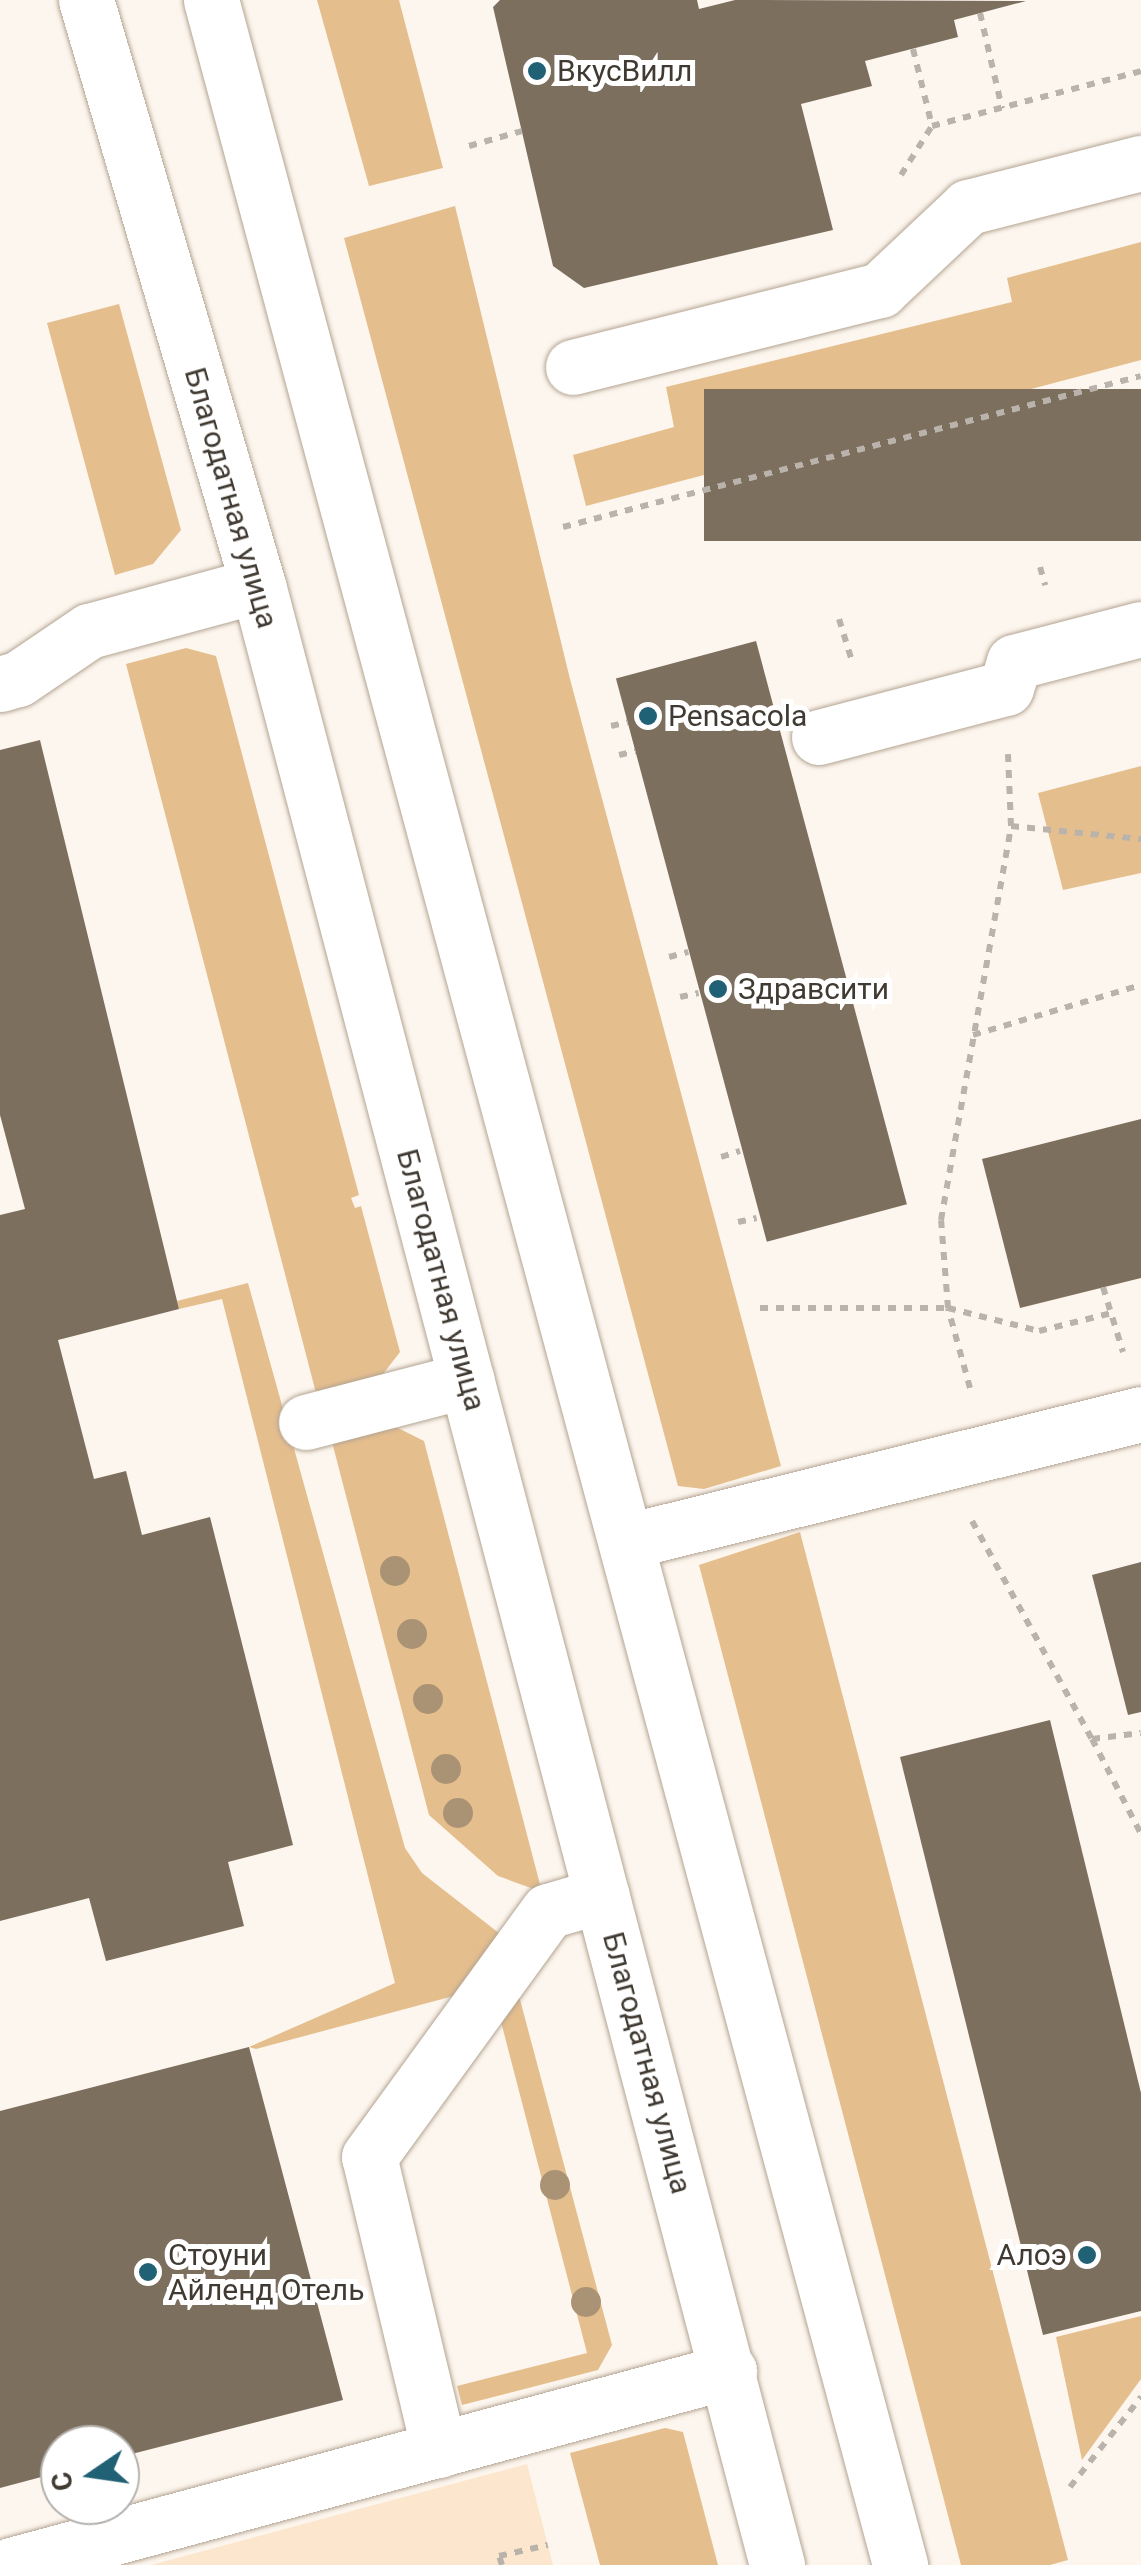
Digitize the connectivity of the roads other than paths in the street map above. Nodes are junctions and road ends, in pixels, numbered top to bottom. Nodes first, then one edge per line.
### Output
1 (86, 0) edge
2 (211, 0) edge
3 (1141, 162) edge
4 (573, 367) dead end
5 (258, 585) junction
6 (1141, 629) edge
7 (0, 684) edge
8 (819, 737) dead end
9 (467, 1380) junction
10 (1141, 1414) edge
11 (306, 1422) dead end
12 (628, 1541) junction
13 (602, 1895) junction
14 (729, 2370) junction
15 (439, 2450) junction
16 (116, 2551) edge
17 (11, 2565) edge
18 (777, 2565) edge
19 (900, 2565) edge

1 - 5 main road, Благодатная улица
2 - 12 main road
3 - 4 main road
5 - 7 main road
5 - 9 main road, Благодатная улица
6 - 8 main road
9 - 11 main road
9 - 13 main road, Благодатная улица
10 - 12 main road
12 - 19 main road
13 - 14 main road, Благодатная улица
13 - 15 main road
14 - 15 main road
14 - 18 main road, Благодатная улица
15 - 16 main road
16 - 17 main road

